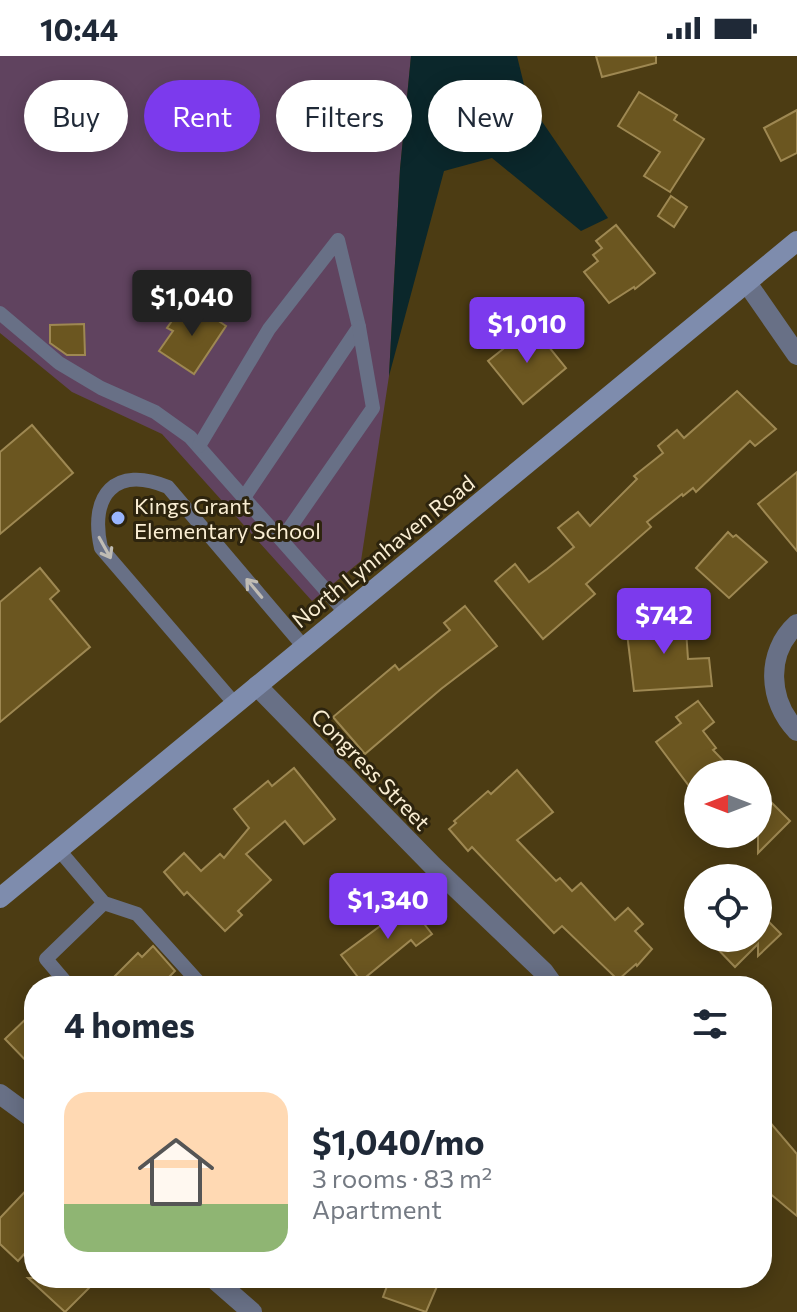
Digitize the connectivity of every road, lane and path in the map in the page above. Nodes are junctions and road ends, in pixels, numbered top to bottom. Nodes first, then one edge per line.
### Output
1 (797, 241) edge
2 (747, 283) junction
3 (0, 313) edge
4 (359, 327) junction
5 (797, 355) edge
6 (199, 446) junction
7 (245, 496) junction
8 (282, 539) junction
9 (346, 613) junction
10 (797, 624) edge
11 (304, 647) junction
12 (257, 686) junction
13 (235, 704) junction
14 (797, 731) edge
15 (59, 850) junction
16 (0, 898) edge
17 (104, 903) junction
18 (60, 976) edge
19 (193, 976) edge
20 (547, 976) edge
21 (0, 1094) edge
22 (24, 1112) edge
23 (224, 1288) edge
24 (252, 1312) edge

1 - 2 street, North Lynnhaven Road
2 - 5 street
2 - 9 street, North Lynnhaven Road
3 - 6 lane
4 - 6 lane
4 - 7 lane
4 - 8 lane
6 - 7 lane
7 - 8 lane
8 - 9 lane
9 - 11 street, North Lynnhaven Road
10 - 14 street
11 - 12 street, North Lynnhaven Road
11 -> 13 lane
12 - 13 street, North Lynnhaven Road
12 - 20 street, Congress Street
13 - 15 street, North Lynnhaven Road
15 - 16 street, North Lynnhaven Road
15 - 17 lane
17 - 18 lane
17 - 19 lane
21 - 22 street
23 - 24 street

